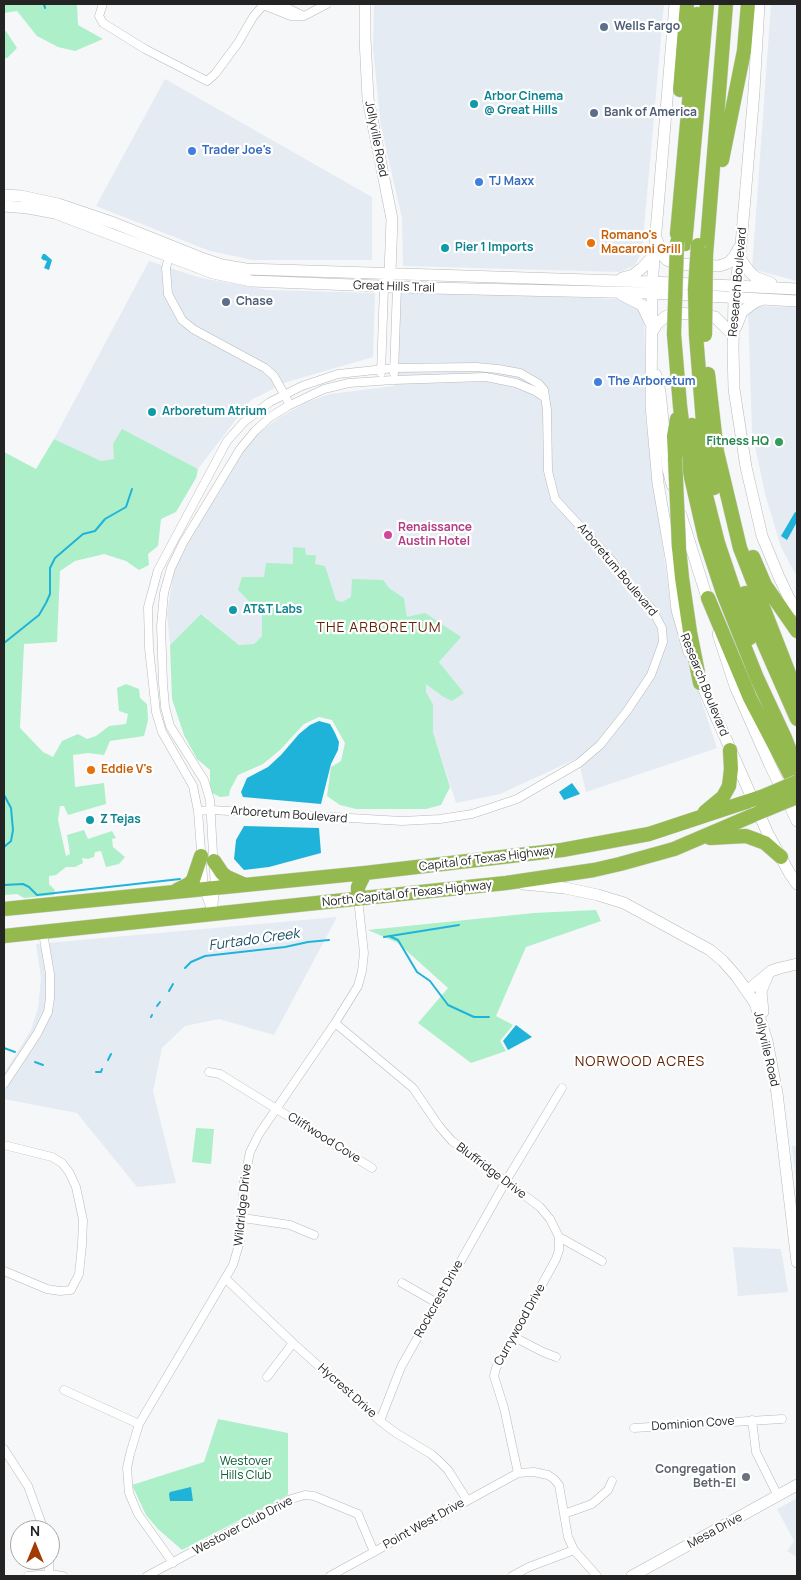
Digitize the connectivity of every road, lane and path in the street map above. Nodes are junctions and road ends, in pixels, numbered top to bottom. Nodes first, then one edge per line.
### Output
1 (103, 4) edge
2 (279, 4) edge
3 (327, 4) edge
4 (365, 4) edge
5 (675, 4) edge
6 (687, 4) edge
7 (698, 4) edge
8 (707, 4) edge
9 (719, 4) edge
10 (726, 4) edge
11 (748, 4) edge
12 (759, 4) edge
13 (264, 5) edge
14 (304, 16) junction
15 (713, 182) junction
16 (4, 195) edge
17 (21, 201) junction
18 (4, 206) edge
19 (679, 206) junction
20 (655, 236) junction
21 (692, 244) junction
22 (170, 251) junction
23 (740, 251) junction
24 (654, 254) junction
25 (390, 273) junction
26 (616, 286) junction
27 (384, 287) junction
28 (397, 287) junction
29 (652, 287) junction
30 (784, 287) junction
31 (797, 289) edge
32 (735, 292) junction
33 (766, 299) junction
34 (797, 301) edge
35 (652, 329) junction
36 (689, 335) junction
37 (733, 335) junction
38 (652, 351) junction
39 (394, 368) junction
40 (381, 369) junction
41 (380, 380) junction
42 (393, 380) junction
43 (285, 394) junction
44 (544, 397) junction
45 (290, 404) junction
46 (680, 406) junction
47 (732, 515) junction
48 (708, 598) junction
49 (797, 610) edge
50 (797, 631) edge
51 (700, 682) junction
52 (797, 694) edge
53 (797, 719) edge
54 (797, 746) edge
55 (730, 750) junction
56 (797, 768) edge
57 (797, 782) edge
58 (797, 788) edge
59 (797, 797) edge
60 (762, 804) junction
61 (211, 810) junction
62 (198, 811) junction
63 (690, 821) junction
64 (797, 821) edge
65 (701, 838) junction
66 (781, 858) junction
67 (208, 859) junction
68 (365, 873) junction
69 (506, 883) junction
70 (797, 884) edge
71 (246, 885) junction
72 (210, 889) junction
73 (172, 893) junction
74 (358, 899) junction
75 (4, 909) edge
76 (213, 914) junction
77 (43, 933) junction
78 (4, 936) edge
79 (797, 964) edge
80 (770, 972) junction
81 (747, 991) junction
82 (335, 1023) junction
83 (763, 1024) junction
84 (209, 1072) dead end
85 (4, 1084) edge
86 (562, 1088) dead end
87 (276, 1108) junction
88 (4, 1145) edge
89 (372, 1168) dead end
90 (506, 1181) junction
91 (243, 1218) junction
92 (314, 1235) dead end
93 (559, 1237) junction
94 (602, 1261) dead end
95 (797, 1262) edge
96 (4, 1271) edge
97 (226, 1279) junction
98 (402, 1283) dead end
99 (437, 1303) junction
100 (514, 1337) junction
101 (293, 1344) junction
102 (556, 1356) dead end
103 (267, 1377) dead end
104 (64, 1390) dead end
105 (782, 1419) dead end
106 (752, 1420) junction
107 (380, 1421) junction
108 (139, 1424) junction
109 (634, 1428) dead end
110 (4, 1450) edge
111 (518, 1473) junction
112 (612, 1481) dead end
113 (797, 1485) edge
114 (778, 1496) junction
115 (467, 1500) junction
116 (564, 1514) junction
117 (40, 1520) edge
118 (574, 1550) junction
119 (374, 1552) junction
120 (173, 1563) junction
121 (49, 1570) edge
122 (49, 1574) junction
123 (28, 1576) edge
124 (63, 1576) edge
125 (147, 1576) edge
126 (330, 1576) edge
127 (512, 1576) edge
128 (596, 1576) edge
129 (632, 1576) edge

1 - 13 street
2 - 14 street
3 - 14 street
4 - 25 street, Jollyville Road
5 - 20 street, Research Boulevard
6 - 19 highway
7 - 19 highway
8 - 21 highway
9 - 21 highway
10 - 15 highway
11 - 15 highway
12 - 23 street, Research Boulevard
13 - 14 street
15 - 21 highway
16 - 17 street, Great Hills Trail
17 - 18 street, Great Hills Trail
17 - 22 street, Great Hills Trail
19 - 21 highway
20 - 23 street
20 - 24 street, Research Boulevard
21 - 36 highway, bridge
21 - 36 highway, bridge
22 - 25 street, Great Hills Trail
22 - 27 street, Great Hills Trail
22 - 43 street
23 - 30 street
23 - 32 street, Research Boulevard
24 - 26 street
24 - 29 street, Research Boulevard
25 - 26 street, Great Hills Trail
25 - 27 street
25 - 28 street
26 - 28 street, Great Hills Trail
26 - 29 street, Great Hills Trail
26 - 35 street
27 - 28 street, Great Hills Trail
27 - 40 street
28 - 39 street
29 - 32 street, Great Hills Trail
29 - 35 street, Research Boulevard
30 - 31 street, Great Hills Trail
30 - 32 street, Great Hills Trail
32 - 33 street, Great Hills Trail
32 - 37 street, Research Boulevard
33 - 34 street, Great Hills Trail
33 - 37 street
35 - 37 street
35 - 38 street, Research Boulevard
36 - 46 highway
36 - 47 highway
36 - 53 highway
36 - 54 highway
37 - 49 street, Research Boulevard
38 - 48 street, Research Boulevard
38 - 51 street, Research Boulevard
39 - 40 street, Arboretum Boulevard
39 - 42 street
39 - 44 street, Arboretum Boulevard
40 - 41 street
40 - 43 street, Arboretum Boulevard
41 - 42 street, Arboretum Boulevard
41 - 45 street, Arboretum Boulevard
42 - 44 street, Arboretum Boulevard
43 - 45 street
43 - 62 street, Arboretum Boulevard
44 - 61 street, Arboretum Boulevard
45 - 61 street, Arboretum Boulevard
46 - 51 highway, bridge
46 - 56 highway
47 - 50 highway
47 - 52 highway
48 - 58 highway
48 - 64 street, Research Boulevard
51 - 55 street, Research Boulevard
55 - 60 street, Research Boulevard
55 - 63 highway
57 - 60 highway, North Capital of Texas Highway, bridge
59 - 60 highway, North Capital of Texas Highway, bridge
60 - 63 highway, Capital of Texas Highway
60 - 65 highway, North Capital of Texas Highway
60 - 66 street, Research Boulevard
61 - 62 street, Arboretum Boulevard
61 - 67 street, Arboretum Boulevard
62 - 67 street, Arboretum Boulevard
63 - 68 highway, Capital of Texas Highway
65 - 66 highway
65 - 69 highway, North Capital of Texas Highway
66 - 70 street, Research Boulevard
67 - 71 highway
67 - 72 street, Arboretum Boulevard
67 - 72 street, Arboretum Boulevard
67 - 73 highway
68 - 71 highway, Capital of Texas Highway
68 - 74 highway
69 - 74 highway, North Capital of Texas Highway
69 - 81 street, Jollyville Road
71 - 72 highway, Capital of Texas Highway
72 - 73 highway
72 - 76 street, Arboretum Boulevard
73 - 75 highway
74 - 76 highway, North Capital of Texas Highway
74 - 82 street, Wildridge Drive
76 - 77 highway, North Capital of Texas Highway
77 - 78 highway, North Capital of Texas Highway
77 - 85 street
79 - 80 street
80 - 81 street
80 - 83 street
81 - 83 street, Jollyville Road
82 - 87 street, Wildridge Drive
82 - 90 street, Bluffridge Drive
83 - 95 street, Jollyville Road
84 - 87 street, Cliffwood Cove
86 - 90 street, Rockcrest Drive
87 - 89 street, Cliffwood Cove
87 - 91 street, Wildridge Drive
88 - 96 street
90 - 93 street, Bluffridge Drive
90 - 99 street, Rockcrest Drive
91 - 92 street
91 - 97 street, Wildridge Drive
93 - 94 street
93 - 100 street, Currywood Drive
97 - 101 street, Hycrest Drive
97 - 108 street, Wildridge Drive
98 - 99 street
99 - 107 street, Rockcrest Drive
100 - 102 street
100 - 111 street, Currywood Drive
101 - 103 street
101 - 107 street, Hycrest Drive
104 - 108 street
105 - 106 street, Dominion Cove
106 - 109 street, Dominion Cove
106 - 114 street, Dominion Cove
107 - 115 street, Hycrest Drive
108 - 120 street, Wildridge Drive
110 - 117 street
111 - 115 street, Point West Drive
111 - 116 street
112 - 116 street
113 - 114 street, Mesa Drive
114 - 129 street, Mesa Drive
115 - 119 street, Point West Drive
116 - 118 street
118 - 127 street
118 - 128 street
119 - 120 street, Westover Club Drive
119 - 126 street, Point West Drive
120 - 125 street, Westover Club Drive
121 - 122 street
122 - 123 street
122 - 124 street

